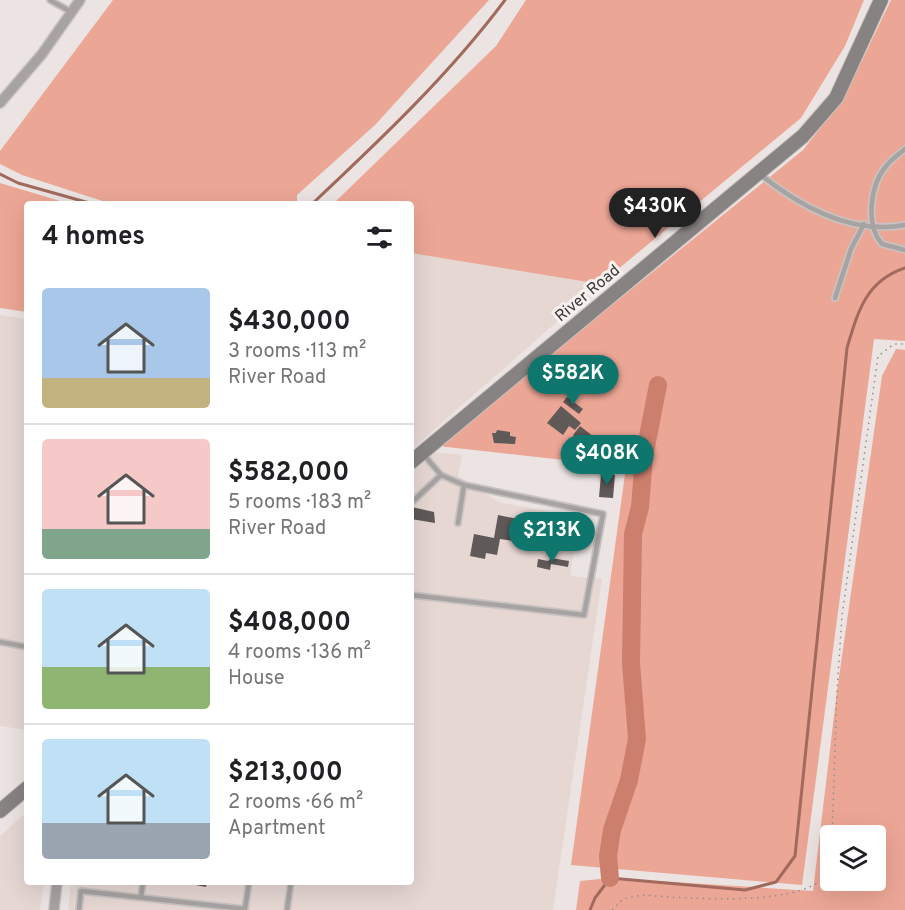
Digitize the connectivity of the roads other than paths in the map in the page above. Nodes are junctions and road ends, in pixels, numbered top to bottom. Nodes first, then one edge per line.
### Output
1 (50, 0) edge
2 (80, 0) edge
3 (881, 0) edge
4 (71, 12) junction
5 (0, 103) edge
6 (905, 149) edge
7 (759, 173) junction
8 (864, 224) junction
9 (871, 225) junction
10 (905, 225) edge
11 (905, 250) edge
12 (835, 298) dead end
13 (423, 453) junction
14 (414, 460) edge
15 (441, 475) junction
16 (464, 485) junction
17 (414, 500) edge
18 (458, 523) dead end
19 (414, 595) edge
20 (0, 642) edge
21 (24, 646) edge
22 (24, 791) edge
23 (0, 812) edge
24 (57, 885) edge
25 (143, 885) edge
26 (249, 885) edge
27 (291, 885) edge
28 (141, 897) junction
29 (245, 909) edge
30 (54, 910) edge
31 (79, 910) edge
32 (287, 910) edge

1 - 4 lane
2 - 4 street
3 - 7 street, River Road
4 - 5 street
6 - 9 lane
7 - 8 lane
7 - 13 street, River Road
8 - 9 lane
8 - 12 lane
9 - 10 lane
9 - 11 lane
13 - 14 street, River Road
13 - 15 lane
15 - 16 lane
15 - 17 lane
16 - 18 lane
16 - 19 lane
20 - 21 lane
22 - 23 street
24 - 30 street
25 - 28 lane
26 - 29 lane
27 - 32 lane
28 - 29 lane
28 - 31 lane

